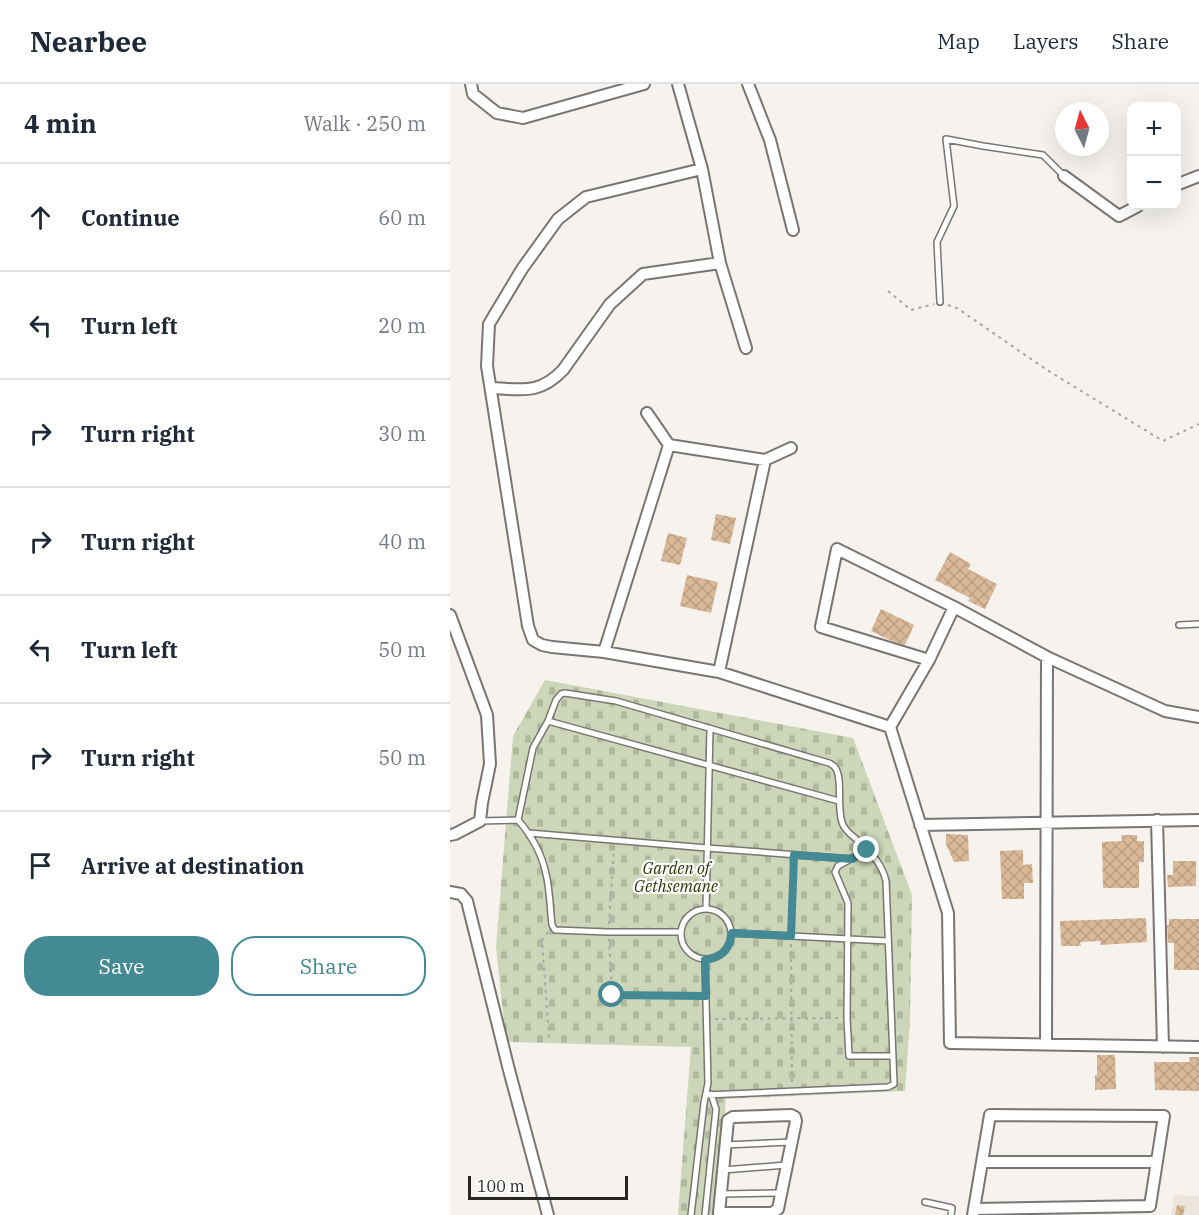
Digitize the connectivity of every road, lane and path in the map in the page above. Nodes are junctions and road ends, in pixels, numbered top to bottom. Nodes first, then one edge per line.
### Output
1 (471, 84) edge
2 (644, 84) edge
3 (678, 84) edge
4 (748, 84) edge
5 (702, 170) junction
6 (1064, 176) joint
7 (1199, 176) edge
8 (1181, 183) edge
9 (1130, 210) edge
10 (793, 230) dead end
11 (720, 263) junction
12 (888, 291) dead end
13 (940, 302) junction
14 (746, 348) dead end
15 (491, 388) junction
16 (647, 413) dead end
17 (1199, 424) edge
18 (669, 445) junction
19 (791, 448) dead end
20 (765, 460) junction
21 (954, 607) junction
22 (450, 615) edge
23 (1199, 624) edge
24 (1179, 625) dead end
25 (604, 652) junction
26 (1047, 657) junction
27 (929, 660) junction
28 (719, 672) junction
29 (1199, 717) edge
30 (548, 721) junction
31 (890, 727) junction
32 (710, 729) junction
33 (709, 765) junction
34 (839, 801) junction
35 (480, 820) junction
36 (518, 820) junction
37 (1157, 820) junction
38 (1199, 820) edge
39 (1047, 822) junction
40 (920, 825) junction
41 (529, 833) junction
42 (450, 835) edge
43 (615, 840) junction
44 (707, 848) junction
45 (867, 850) junction
46 (794, 855) junction
47 (852, 859) junction
48 (450, 892) edge
49 (706, 909) junction
50 (553, 928) junction
51 (608, 932) junction
52 (680, 932) junction
53 (732, 933) junction
54 (791, 936) junction
55 (848, 939) junction
56 (888, 941) junction
57 (705, 960) junction
58 (706, 996) junction
59 (791, 1018) junction
60 (847, 1018) junction
61 (706, 1020) junction
62 (549, 1038) dead end
63 (1046, 1044) junction
64 (1163, 1047) junction
65 (1199, 1047) edge
66 (893, 1056) junction
67 (792, 1092) junction
68 (709, 1095) junction
69 (792, 1142) junction
70 (724, 1145) junction
71 (982, 1162) junction
72 (1157, 1162) junction
73 (786, 1165) junction
74 (723, 1170) junction
75 (782, 1192) junction
76 (721, 1194) junction
77 (925, 1202) dead end
78 (974, 1212) edge
79 (772, 1214) edge
80 (548, 1215) edge
81 (691, 1215) edge
82 (705, 1215) edge
83 (951, 1215) edge

1 - 2 street
3 - 5 street
4 - 10 street
5 - 11 street
5 - 15 street
6 - 9 street
6 - 13 lane
7 - 8 street
11 - 14 street
11 - 15 street
12 - 13 path
13 - 17 path
15 - 25 street
16 - 18 street
18 - 20 street
18 - 25 street
19 - 20 street
20 - 28 street
21 - 26 street
21 - 27 street
21 - 27 street
22 - 35 street
23 - 24 lane
25 - 28 street
26 - 29 street
26 - 39 street
27 - 31 street
28 - 31 street
30 - 32 lane
30 - 33 lane
30 - 36 lane
31 - 40 street
32 - 33 lane
32 - 34 lane
33 - 34 lane
33 - 44 lane
34 - 45 lane
35 - 36 lane
35 - 42 street
36 - 41 lane
37 - 38 street
37 - 39 street
37 - 64 street
39 - 40 street
39 - 63 street
40 - 63 street
41 - 43 lane
41 - 50 lane
43 - 44 lane
43 - 51 path
44 - 46 lane
44 - 49 lane
45 - 47 lane
45 - 56 lane
46 - 47 lane
46 - 54 path
47 - 55 lane
48 - 80 street
49 - 52 lane
49 - 53 lane
50 - 51 lane
50 - 62 path
51 - 52 lane
51 - 58 path
52 - 57 lane
53 - 54 lane
53 - 57 lane
54 - 55 lane
54 - 59 path
55 - 56 lane
55 - 60 lane
56 - 66 lane
57 - 58 lane
58 - 61 lane
59 - 60 path
59 - 61 path
59 - 67 path
60 - 66 lane
61 - 68 lane
63 - 64 street
64 - 65 street
66 - 67 lane
67 - 68 lane
68 - 81 lane
68 - 82 lane
69 - 70 lane
69 - 70 street
69 - 73 street
70 - 74 street
71 - 72 street
71 - 72 street
71 - 78 street
72 - 78 street
73 - 74 lane
73 - 75 street
74 - 76 street
75 - 76 lane
75 - 79 street
76 - 79 street
77 - 83 lane

